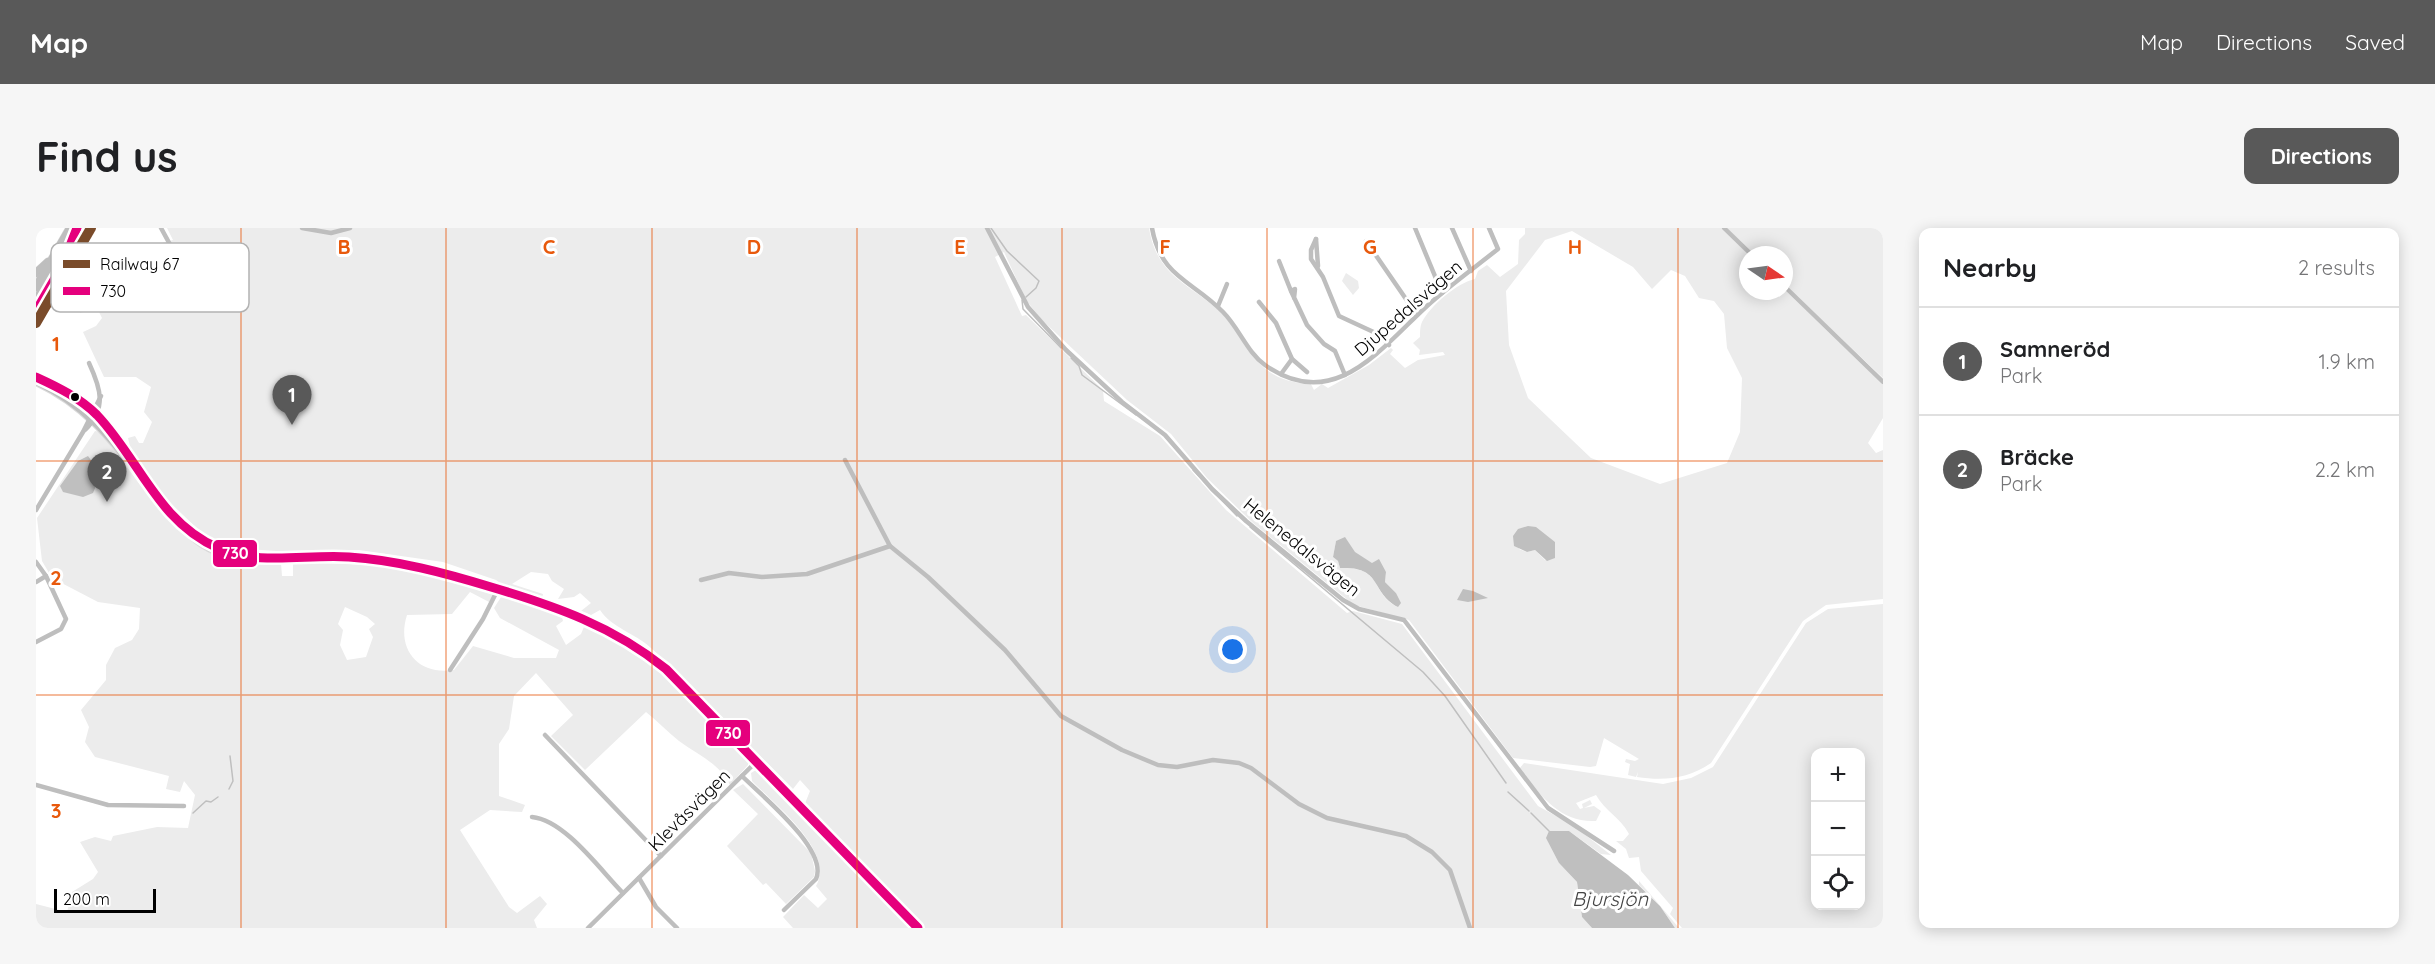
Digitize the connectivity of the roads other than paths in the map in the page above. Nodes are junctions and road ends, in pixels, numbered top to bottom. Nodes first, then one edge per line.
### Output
1 (161, 228) edge
2 (302, 228) edge
3 (350, 228) edge
4 (987, 228) edge
5 (1152, 228) edge
6 (1415, 228) edge
7 (1452, 228) edge
8 (1489, 228) edge
9 (1724, 228) edge
10 (74, 229) edge
11 (1366, 242) dead end
12 (64, 243) edge
13 (67, 243) edge
14 (169, 243) edge
15 (1743, 246) edge
16 (1313, 256) dead end
17 (51, 258) edge
18 (1279, 261) dead end
19 (51, 262) edge
20 (1471, 271) junction
21 (36, 273) edge
22 (51, 276) edge
23 (1227, 284) dead end
24 (36, 287) edge
25 (1443, 293) junction
26 (1793, 295) edge
27 (39, 301) edge
28 (1259, 302) dead end
29 (1218, 306) junction
30 (36, 311) edge
31 (1417, 315) junction
32 (1389, 345) junction
33 (1292, 359) junction
34 (89, 363) dead end
35 (1307, 372) dead end
36 (1281, 374) junction
37 (1345, 375) junction
38 (36, 377) edge
39 (36, 382) edge
40 (1883, 382) edge
41 (93, 415) junction
42 (845, 460) dead end
43 (36, 510) edge
44 (890, 546) junction
45 (36, 562) edge
46 (46, 576) junction
47 (701, 580) dead end
48 (36, 582) edge
49 (498, 589) junction
50 (36, 642) edge
51 (450, 670) dead end
52 (545, 735) dead end
53 (757, 761) junction
54 (742, 776) junction
55 (36, 785) edge
56 (184, 806) dead end
57 (532, 817) dead end
58 (1614, 851) dead end
59 (662, 856) junction
60 (639, 878) junction
61 (623, 893) junction
62 (784, 910) dead end
63 (588, 928) edge
64 (677, 928) edge
65 (918, 928) edge
66 (1470, 928) edge

1 - 14 street
2 - 3 street
4 - 58 street, Helenedalsvägen
5 - 29 street, Djupedalsvägen
6 - 25 street
7 - 20 street
8 - 20 street, Djupedalsvägen
9 - 15 street
10 - 12 highway
10 - 13 highway
11 - 31 street
16 - 32 street
17 - 21 highway
18 - 37 street
19 - 24 highway
20 - 25 street, Djupedalsvägen
22 - 27 highway
23 - 29 street
25 - 31 street, Djupedalsvägen
26 - 40 street
27 - 30 highway
28 - 33 street
29 - 36 street, Djupedalsvägen
31 - 32 street, Djupedalsvägen
32 - 37 street, Djupedalsvägen
33 - 35 street
33 - 36 street
34 - 41 street
36 - 37 street, Djupedalsvägen
38 - 41 main road
39 - 41 main road
41 - 43 street
41 - 49 main road
42 - 44 street
44 - 47 street
44 - 66 street
45 - 46 street
46 - 48 street
46 - 50 street
49 - 51 street
49 - 53 main road
52 - 59 street
53 - 54 street, Klevåsvägen
53 - 65 main road
54 - 59 street, Klevåsvägen
54 - 62 street
55 - 56 street
57 - 61 street
59 - 60 street, Klevåsvägen
60 - 61 street, Klevåsvägen
60 - 64 street
61 - 63 street, Klevåsvägen

